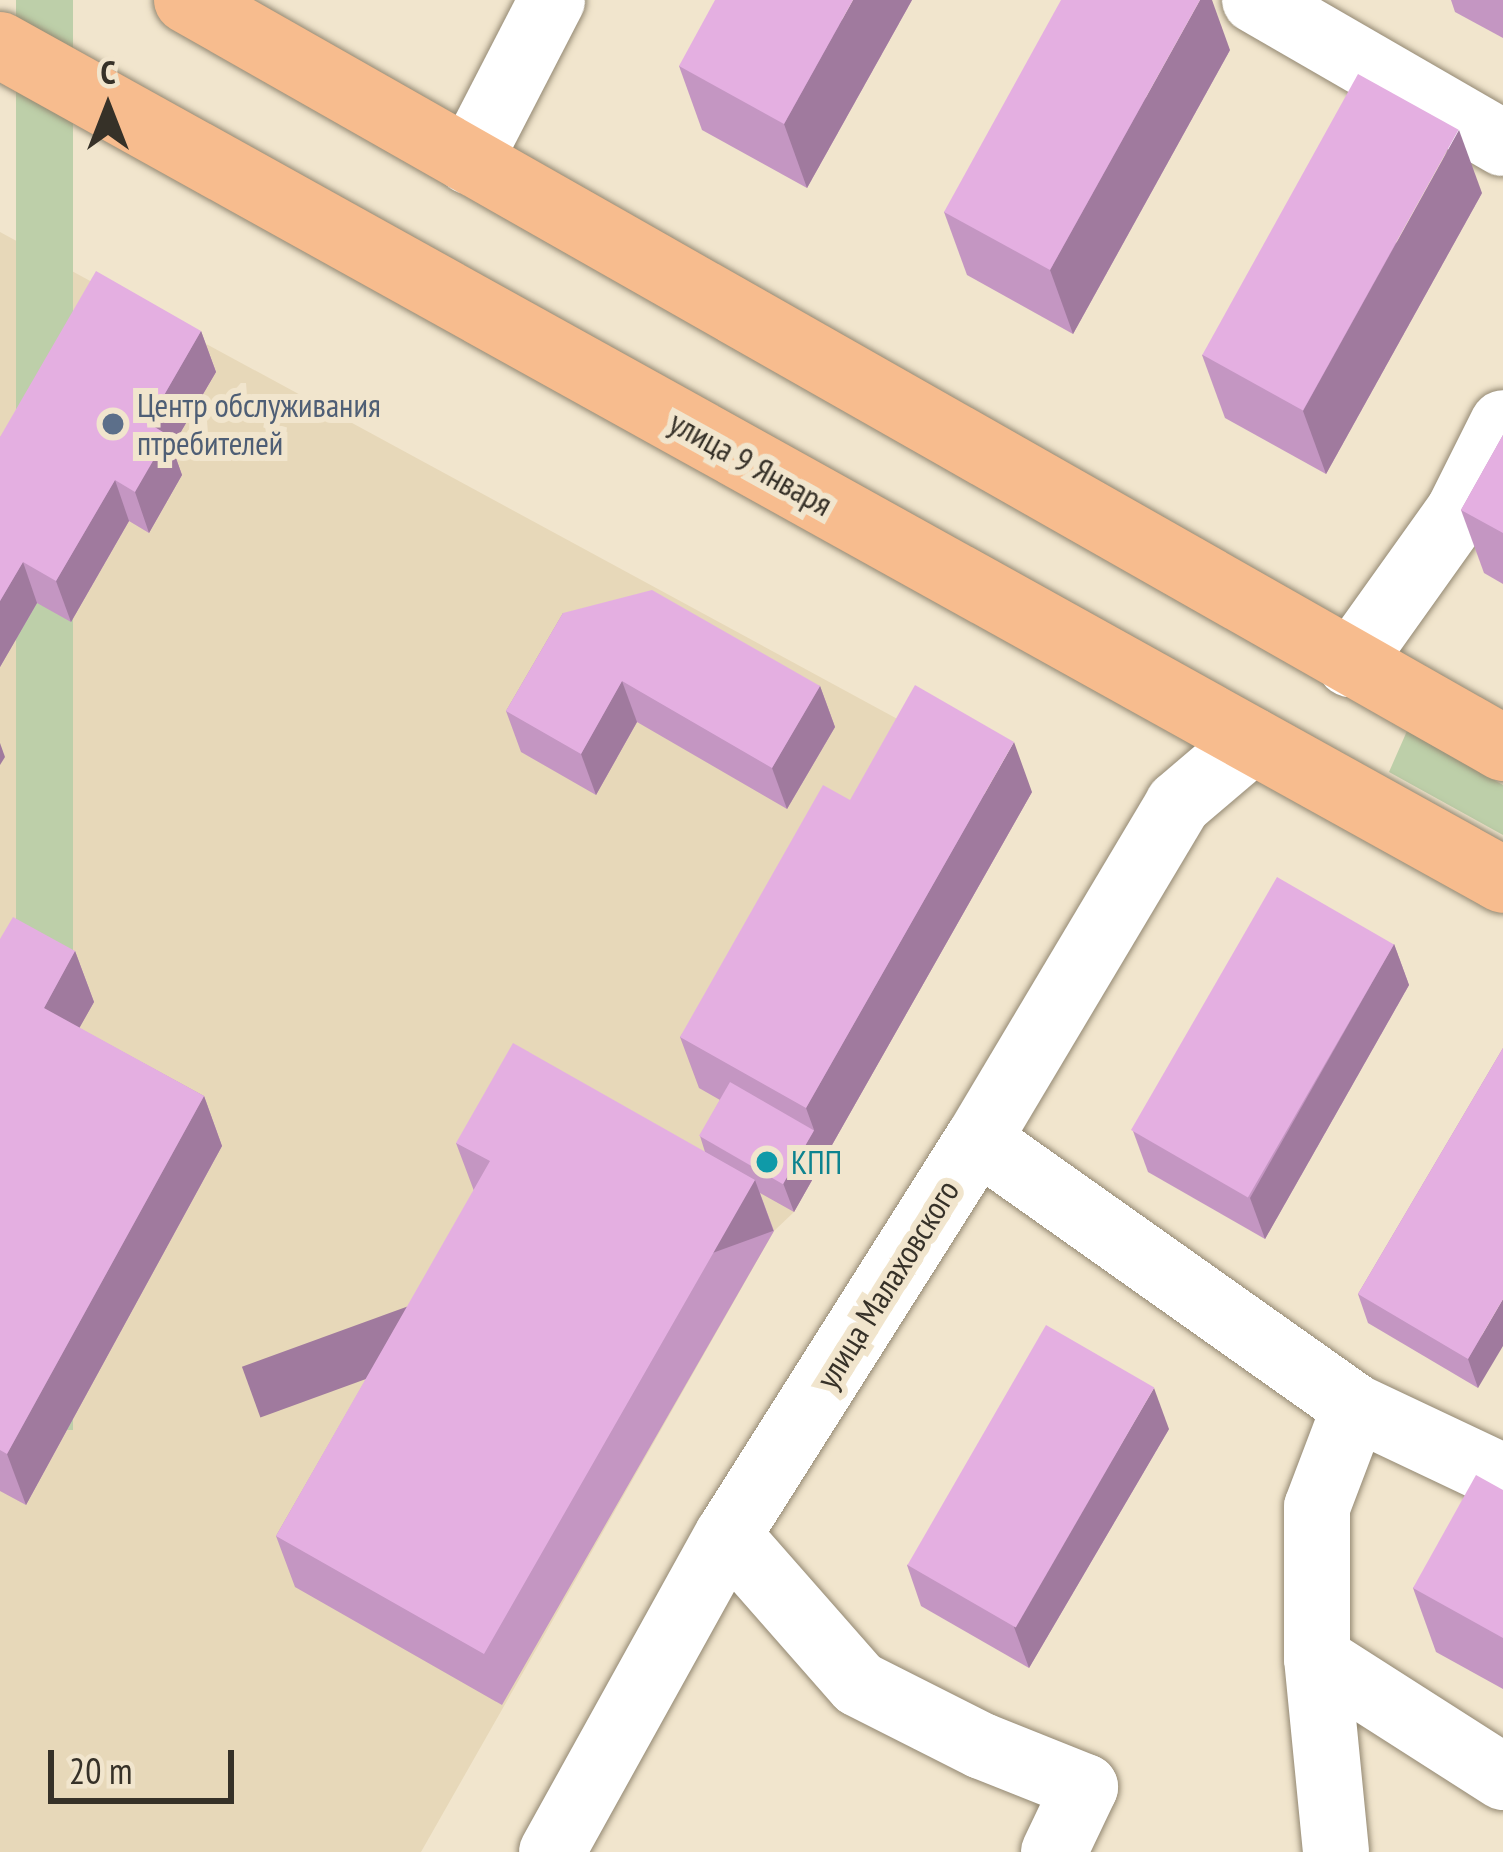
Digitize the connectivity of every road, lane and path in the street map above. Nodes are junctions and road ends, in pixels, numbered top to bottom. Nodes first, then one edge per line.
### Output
1 (187, 0) edge
2 (552, 0) edge
3 (1255, 0) edge
4 (0, 45) edge
5 (1503, 143) edge
6 (469, 161) junction
7 (1503, 423) edge
8 (1350, 664) junction
9 (1252, 741) junction
10 (1503, 748) edge
11 (1503, 880) edge
12 (978, 1140) junction
13 (1355, 1407) junction
14 (1503, 1477) edge
15 (728, 1535) junction
16 (1317, 1658) junction
17 (1503, 1777) edge
18 (552, 1852) edge
19 (1054, 1852) edge
20 (1336, 1852) edge

1 - 6 main road
2 - 6 street
3 - 5 street
4 - 9 main road, улица 9 Января
6 - 8 main road
7 - 8 street
8 - 10 main road
9 - 11 main road, улица 9 Января
9 - 12 street, улица Малаховского
12 - 13 street
12 - 15 street, улица Малаховского
13 - 14 street
13 - 16 street
15 - 18 street, улица Малаховского
15 - 19 street
16 - 17 street
16 - 20 street

